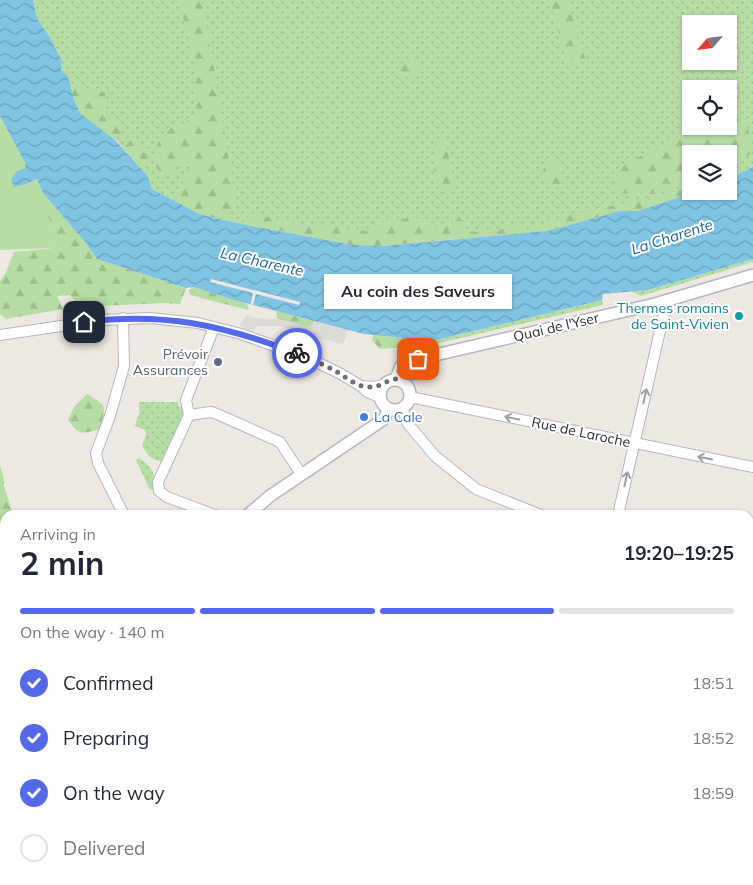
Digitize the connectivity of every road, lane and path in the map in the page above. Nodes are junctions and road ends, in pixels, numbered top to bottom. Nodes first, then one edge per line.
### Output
1 (753, 275) edge
2 (667, 300) junction
3 (123, 318) junction
4 (214, 327) junction
5 (0, 335) edge
6 (396, 379) junction
7 (383, 385) junction
8 (361, 386) junction
9 (379, 397) junction
10 (410, 397) junction
11 (402, 408) junction
12 (389, 409) junction
13 (189, 415) junction
14 (634, 443) junction
15 (753, 467) edge
16 (301, 474) junction
17 (122, 510) edge
18 (202, 510) edge
19 (254, 510) edge
20 (528, 510) edge
21 (619, 510) edge

1 - 2 street, Quai de l'Yser
2 - 6 street, Quai de l'Yser
14 -> 2 street
3 - 4 street
3 - 5 street
3 - 17 street
4 - 8 street
4 - 13 street
6 - 7 street
6 - 10 street
7 - 8 street
7 - 9 street
8 - 9 street
9 - 12 street
10 - 11 street
14 -> 10 street, Rue de Laroche
11 - 12 street
11 - 20 street
12 - 16 street
13 - 16 street
13 - 18 street
15 -> 14 street, Rue de Laroche
21 -> 14 street
16 - 19 street

